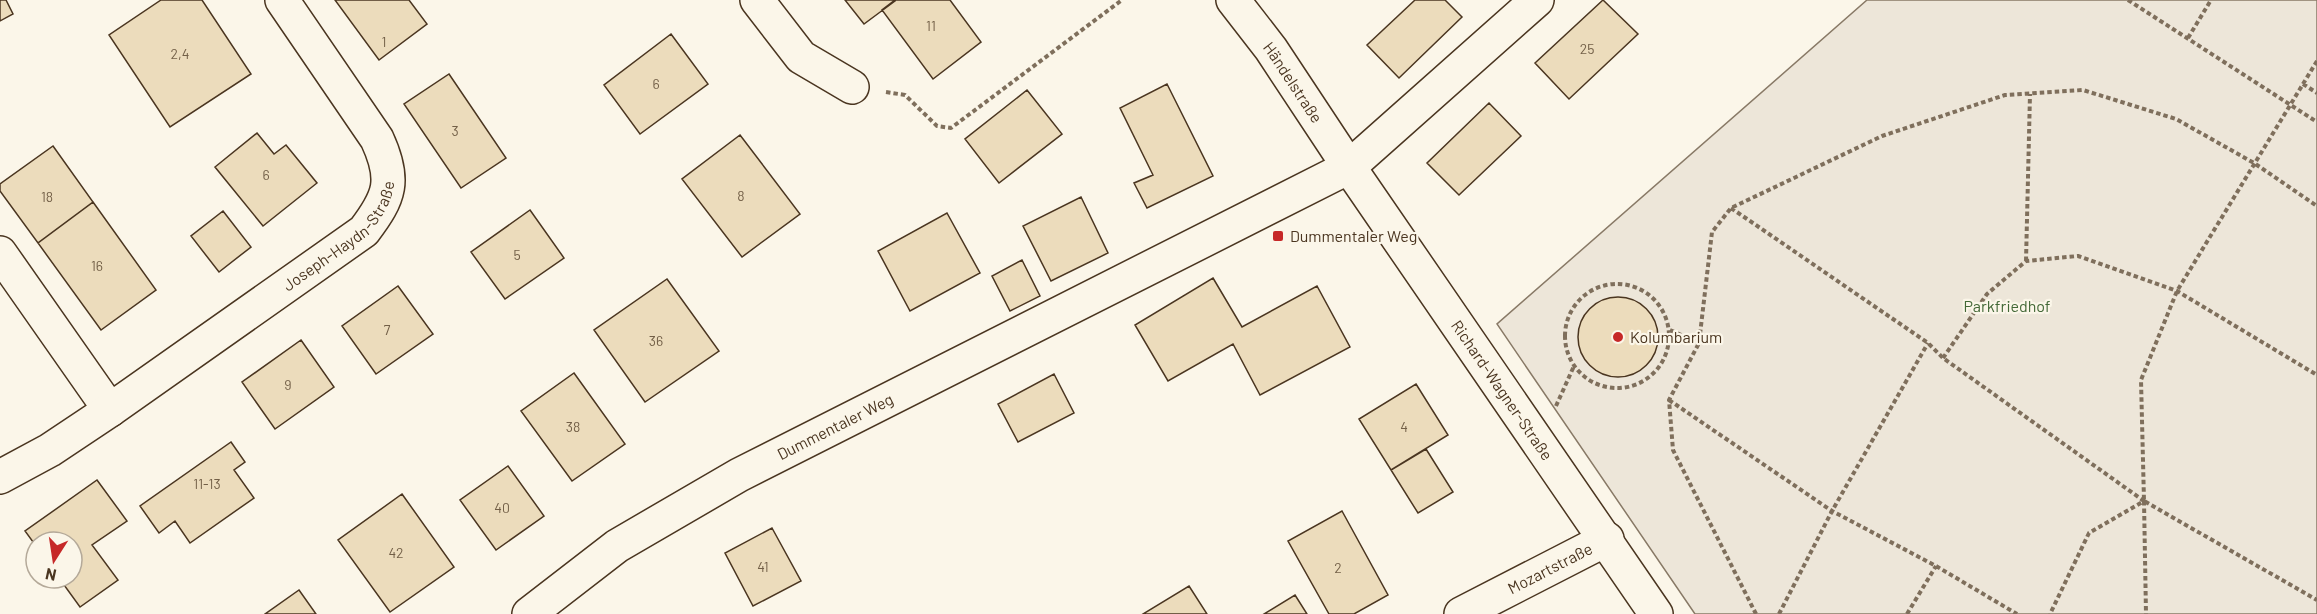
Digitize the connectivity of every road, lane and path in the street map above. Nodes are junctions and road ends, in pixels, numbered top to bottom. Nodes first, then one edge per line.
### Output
1 (282, 0) edge
2 (757, 0) edge
3 (1122, 0) edge
4 (1233, 0) edge
5 (1537, 0) edge
6 (2211, 0) edge
7 (2131, 1) edge
8 (2188, 38) junction
9 (2316, 63) edge
10 (2302, 84) junction
11 (852, 87) joint
12 (2317, 93) edge
13 (2030, 94) junction
14 (2290, 105) junction
15 (2317, 122) edge
16 (2254, 163) junction
17 (1349, 167) junction
18 (2317, 206) edge
19 (1731, 208) junction
20 (0, 253) edge
21 (2026, 261) junction
22 (2177, 291) junction
23 (1670, 330) junction
24 (1699, 343) junction
25 (1929, 343) junction
26 (1943, 358) junction
27 (2317, 375) edge
28 (1669, 400) junction
29 (110, 410) junction
30 (0, 477) edge
31 (2144, 501) junction
32 (1832, 511) junction
33 (1607, 539) junction
34 (1936, 566) junction
35 (2317, 600) edge
36 (529, 614) edge
37 (1461, 614) edge
38 (1656, 614) edge
39 (1756, 614) edge
40 (1779, 614) edge
41 (1907, 614) edge
42 (2017, 614) edge
43 (2050, 614) edge
44 (2146, 614) edge

1 - 29 street, Joseph-Haydn-Straße
2 - 11 street
3 - 11 path
4 - 17 street, Händelstraße
5 - 17 street, Dummentaler Weg
6 - 8 path
7 - 8 path
8 - 14 path
9 - 10 path
10 - 12 path
10 - 14 path
13 - 16 path
13 - 19 path
13 - 21 path
14 - 15 path
14 - 16 path
16 - 18 path
16 - 22 path
17 - 33 street, Richard-Wagner-Straße
17 - 36 street, Dummentaler Weg
19 - 24 path
19 - 25 path
20 - 29 street
21 - 22 path
21 - 26 path
22 - 27 path
22 - 31 path
23 - 23 path
23 - 24 path
24 - 28 path
25 - 26 path
25 - 32 path
26 - 31 path
28 - 32 path
28 - 39 path
29 - 30 street, Joseph-Haydn-Straße
31 - 35 path
31 - 43 path
31 - 44 path
32 - 34 path
32 - 40 path
33 - 37 street, Mozartstraße
33 - 38 street, Richard-Wagner-Straße
34 - 41 path
34 - 42 path

